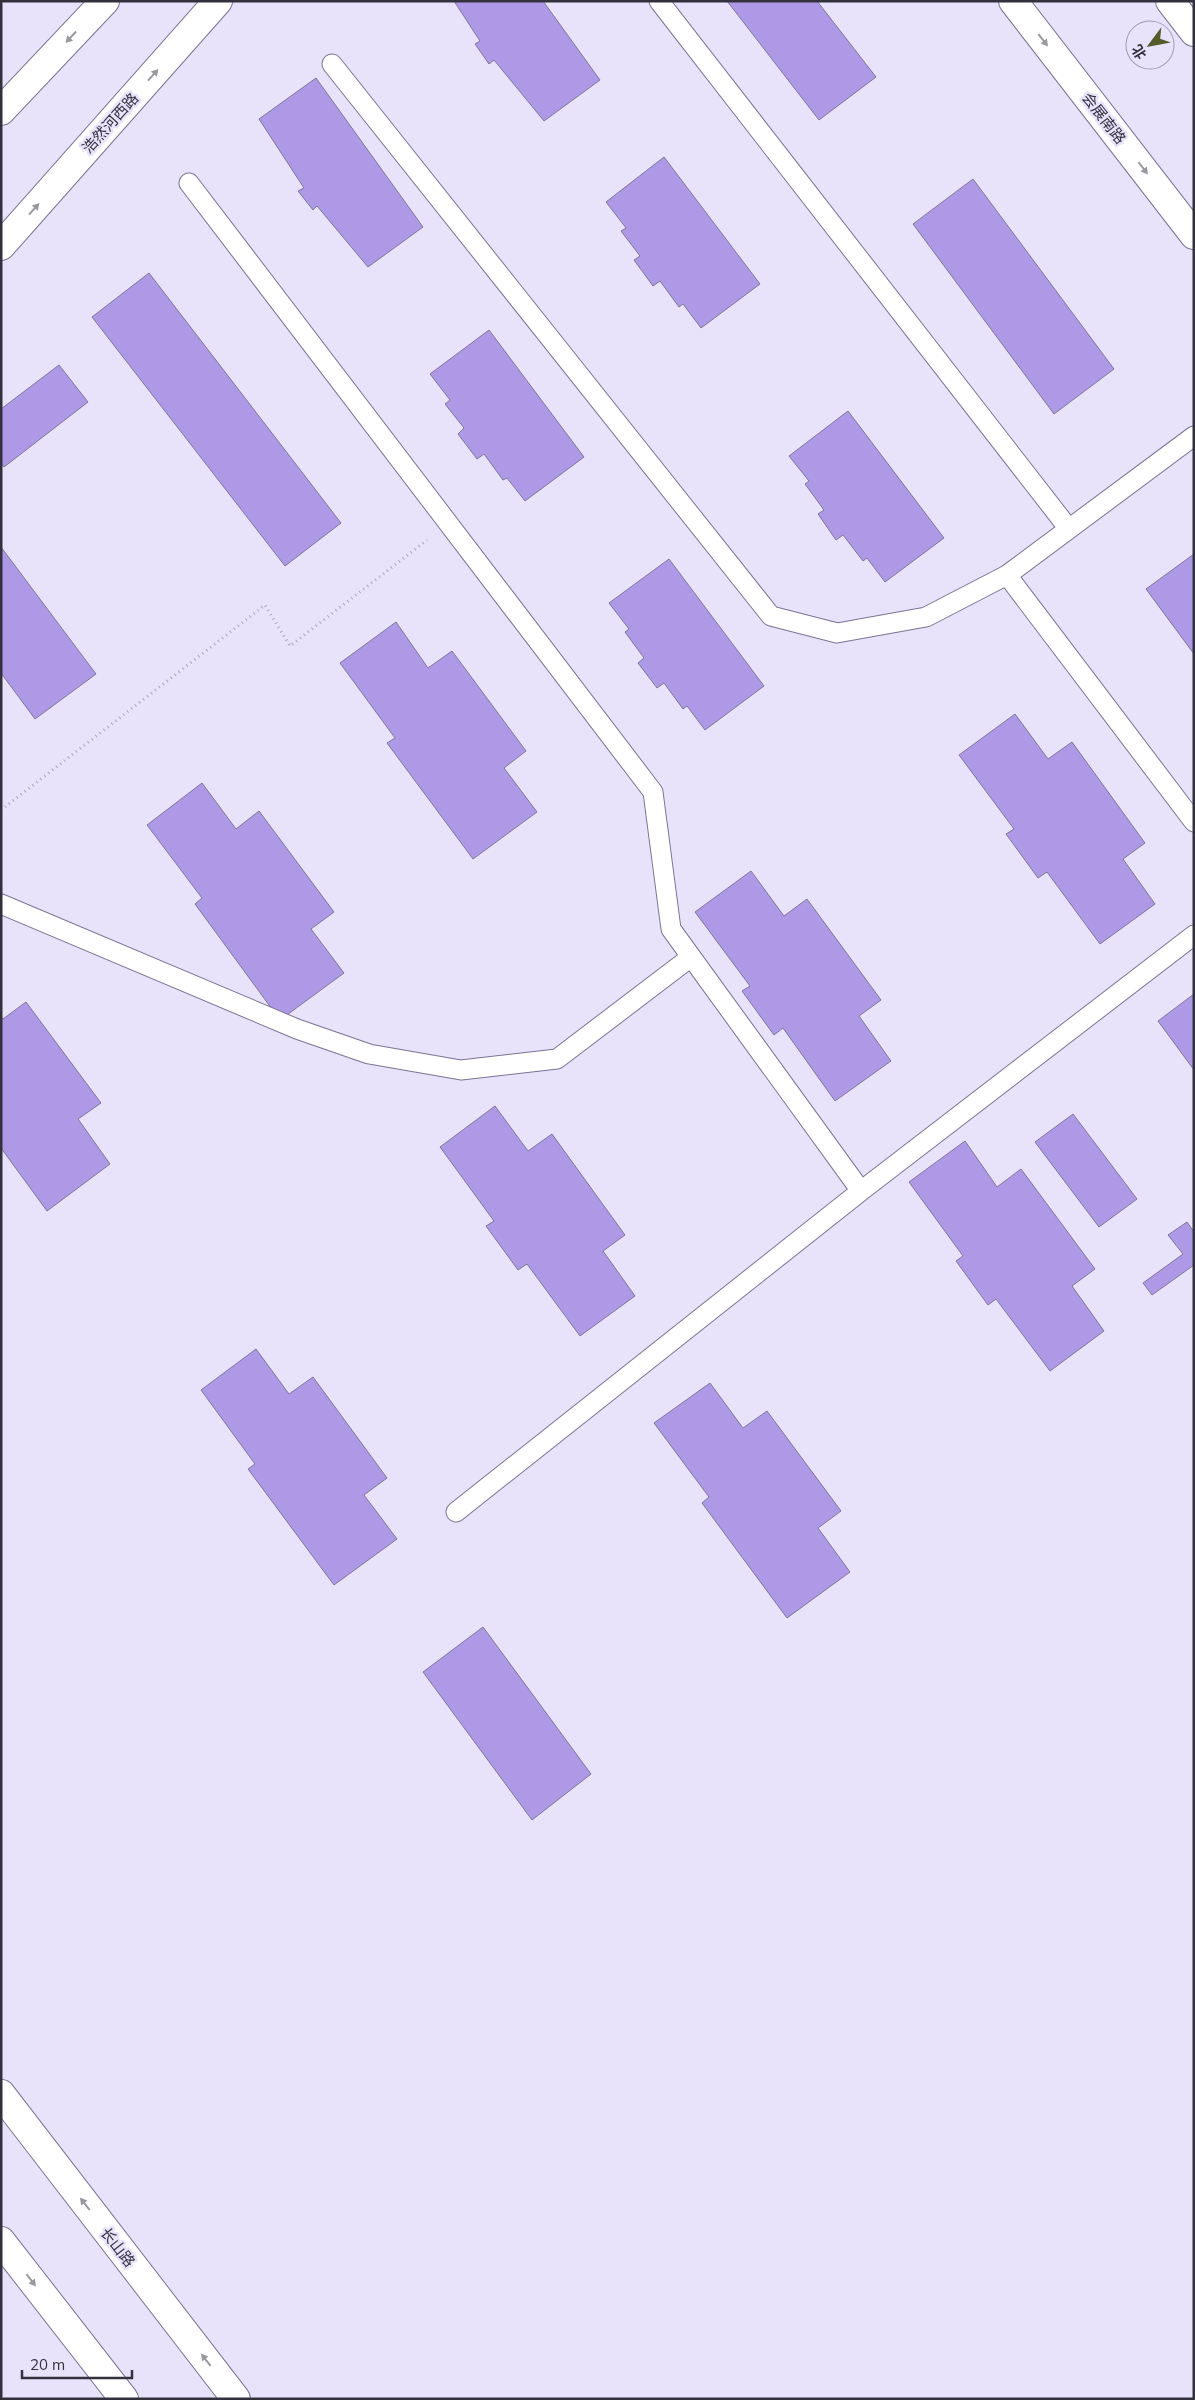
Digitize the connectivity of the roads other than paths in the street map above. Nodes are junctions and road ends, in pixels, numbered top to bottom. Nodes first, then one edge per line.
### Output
1 (105, 1) edge
2 (218, 1) edge
3 (659, 1) edge
4 (1014, 1) edge
5 (1170, 1) edge
6 (1194, 32) edge
7 (332, 64) dead end
8 (1, 111) edge
9 (189, 183) dead end
10 (1194, 235) edge
11 (1, 246) edge
12 (1194, 436) edge
13 (1069, 529) junction
14 (1007, 575) junction
15 (1194, 822) edge
16 (1, 904) edge
17 (1194, 935) edge
18 (691, 957) junction
19 (860, 1191) junction
20 (456, 1512) dead end
21 (1, 2094) edge
22 (1, 2241) edge
23 (124, 2399) edge
24 (236, 2399) edge

1 -> 8 street
11 -> 2 street, 浩然河西路
3 - 13 lane
4 -> 10 street, 会展南路
5 - 6 street
7 - 14 lane
9 - 18 lane
12 - 13 lane
13 - 14 lane
14 - 15 lane
16 - 18 lane
17 - 19 lane
18 - 19 lane
19 - 20 lane
24 -> 21 street, 长山路
22 -> 23 street

